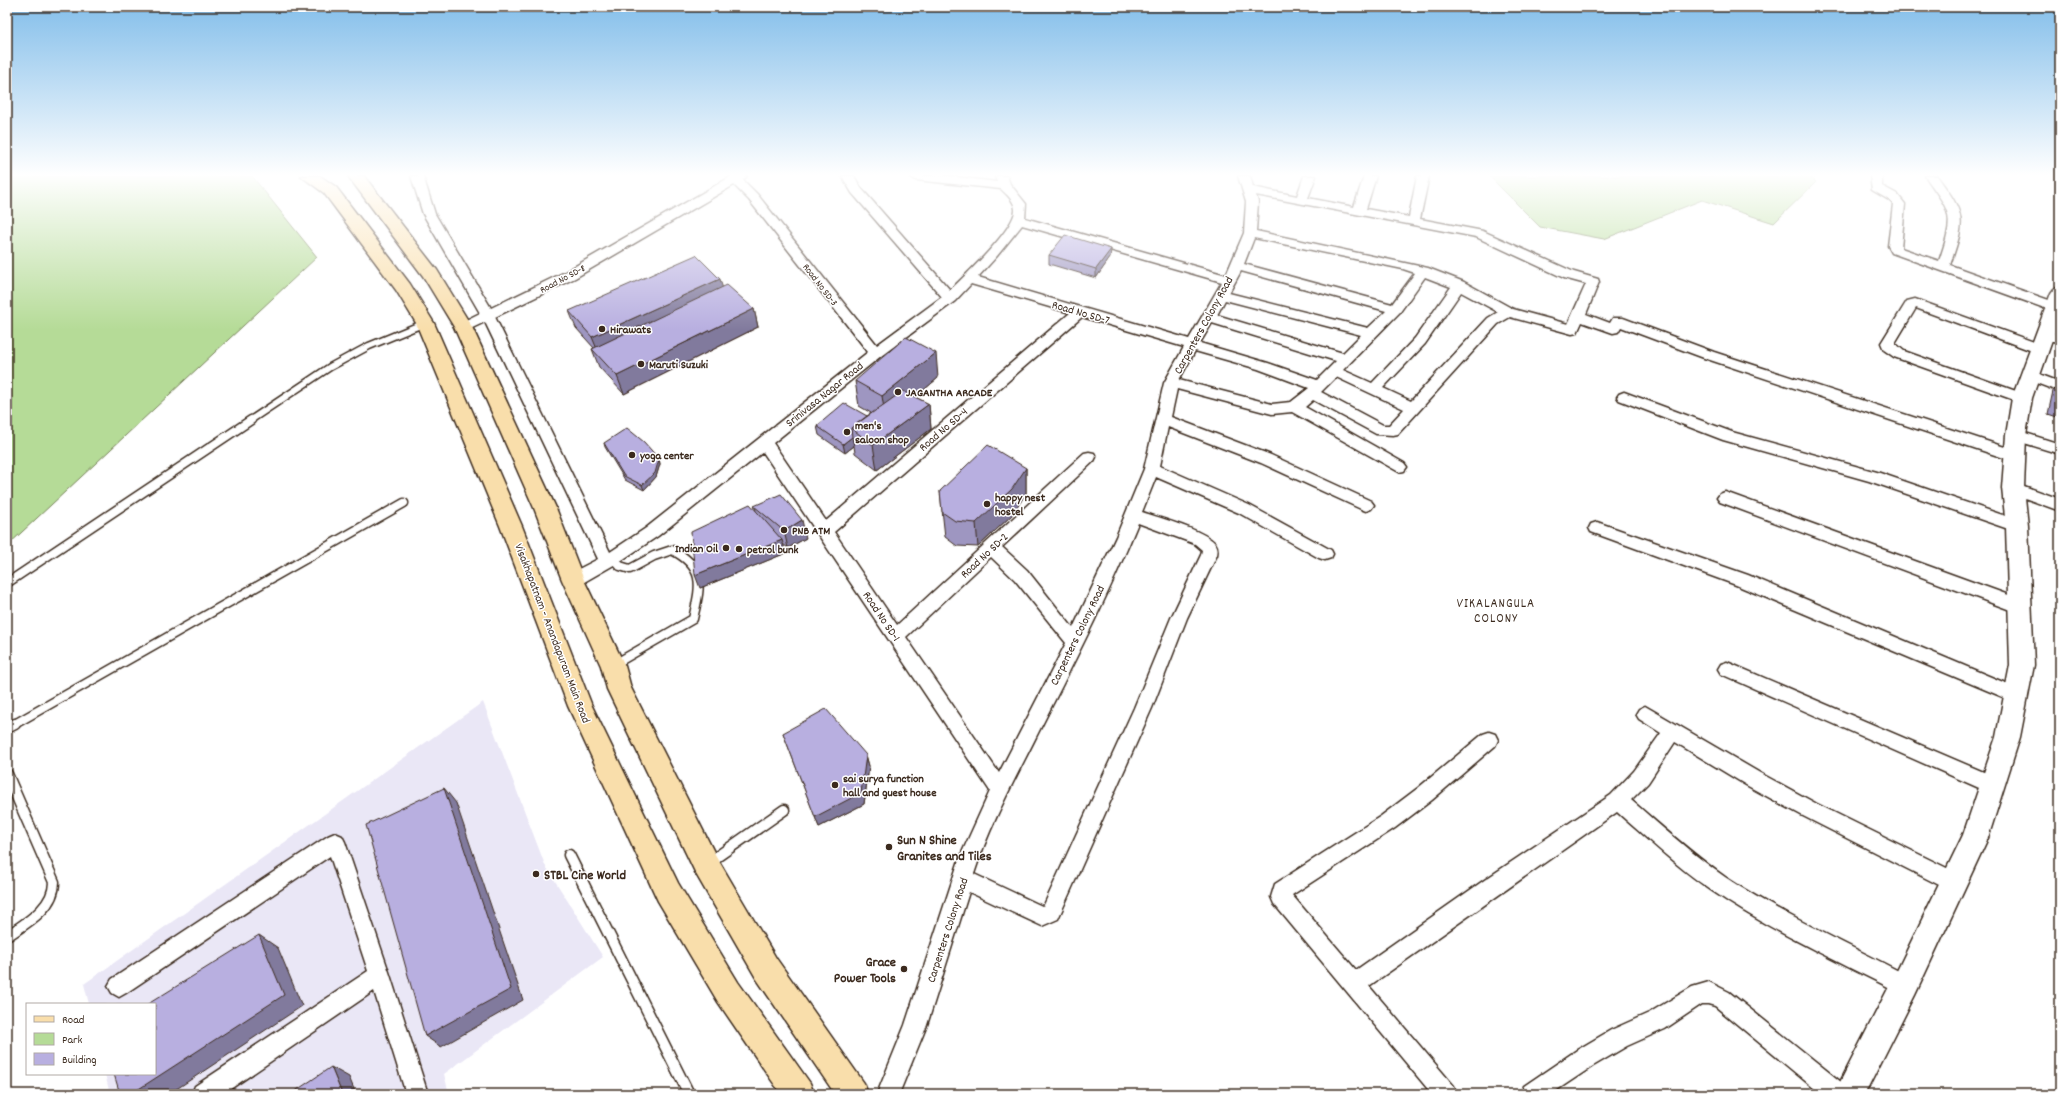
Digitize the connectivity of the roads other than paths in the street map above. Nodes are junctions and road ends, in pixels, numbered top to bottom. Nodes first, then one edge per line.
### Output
1 (358, 227) edge
2 (395, 227) edge
3 (437, 227) edge
4 (652, 227) edge
5 (777, 227) edge
6 (889, 227) edge
7 (1013, 227) edge
8 (1045, 227) edge
9 (1250, 227) edge
10 (1442, 227) edge
11 (1896, 227) edge
12 (1955, 227) edge
13 (1250, 233) junction
14 (1237, 266) junction
15 (1943, 268) junction
16 (1423, 271) junction
17 (969, 280) junction
18 (1228, 280) junction
19 (1459, 285) junction
20 (1222, 295) junction
21 (950, 298) junction
22 (2058, 300) edge
23 (1396, 308) junction
24 (1080, 312) junction
25 (1508, 312) junction
26 (488, 315) junction
27 (1578, 316) junction
28 (1209, 318) junction
29 (425, 323) junction
30 (463, 327) junction
31 (1371, 333) junction
32 (2048, 341) edge
33 (1192, 344) junction
34 (876, 353) junction
35 (1346, 359) junction
36 (1334, 371) junction
37 (1171, 383) junction
38 (2026, 387) junction
39 (2060, 387) edge
40 (1374, 389) junction
41 (1315, 390) junction
42 (1624, 398) dead end
43 (1294, 407) junction
44 (1414, 408) junction
45 (1163, 420) junction
46 (764, 442) junction
47 (2015, 445) junction
48 (2060, 449) edge
49 (1089, 457) dead end
50 (1399, 467) dead end
51 (1152, 470) junction
52 (2013, 488) junction
53 (1725, 498) dead end
54 (404, 503) dead end
55 (1366, 505) dead end
56 (2060, 505) edge
57 (1134, 515) junction
58 (2017, 526) junction
59 (1597, 528) dead end
60 (825, 531) junction
61 (992, 548) junction
62 (1324, 554) dead end
63 (610, 559) junction
64 (573, 580) junction
65 (7, 583) edge
66 (2019, 606) junction
67 (896, 636) junction
68 (1075, 642) junction
69 (613, 666) junction
70 (1727, 669) dead end
71 (2016, 695) junction
72 (1645, 714) dead end
73 (7, 728) edge
74 (1672, 731) junction
75 (1489, 740) dead end
76 (7, 774) edge
77 (1993, 785) junction
78 (1000, 790) junction
79 (1618, 801) junction
80 (784, 810) dead end
81 (568, 855) dead end
82 (706, 865) junction
83 (963, 879) junction
84 (1954, 882) junction
85 (7, 936) edge
86 (380, 975) junction
87 (1353, 985) junction
88 (1905, 985) junction
89 (119, 986) dead end
90 (203, 1094) edge
91 (416, 1094) edge
92 (689, 1094) edge
93 (799, 1094) edge
94 (853, 1094) edge
95 (888, 1094) edge
96 (1446, 1094) edge
97 (1532, 1094) edge
98 (1838, 1094) edge
99 (1849, 1094) edge

1 - 29 main road, Visakhapatnam - Anandapuram Main Road
2 - 30 main road
3 - 26 street
4 - 26 street, Road No SD-8
5 - 34 street, Road No SD-3
6 - 21 street
7 - 17 street, Srinivasa Nagar Road
8 - 18 street
9 - 13 street, Carpenters Colony Road
10 - 27 street
11 - 15 street
12 - 15 street
13 - 14 street, Carpenters Colony Road
13 - 16 street
14 - 18 street, Carpenters Colony Road
14 - 23 street
15 - 22 street
16 - 19 street
16 - 23 street
17 - 21 street, Srinivasa Nagar Road
17 - 24 street, Road No SD-7
18 - 20 street, Carpenters Colony Road
19 - 25 street
19 - 40 street
20 - 28 street, Carpenters Colony Road
20 - 31 street
21 - 34 street, Srinivasa Nagar Road
22 - 32 street
23 - 31 street
24 - 33 street, Road No SD-7
24 - 60 street, Road No SD-4
25 - 27 street
25 - 44 street, Road No SD-7
26 - 30 street, Road No SD-8
26 - 63 street
27 - 47 street
28 - 33 street, Carpenters Colony Road
28 - 35 street
29 - 65 lane
29 - 93 main road, Visakhapatnam - Anandapuram Main Road
30 - 64 main road
31 - 35 street
32 - 38 street
32 - 38 street
33 - 37 street, Carpenters Colony Road
33 - 41 street, Road No SD-7
34 - 46 street, Srinivasa Nagar Road
35 - 36 street
36 - 40 street
36 - 41 street
37 - 43 street
37 - 45 street, Carpenters Colony Road
38 - 39 street
38 - 47 street
40 - 44 street
41 - 43 street
41 - 44 street, Road No SD-7
42 - 58 street
43 - 50 street
45 - 51 street, Carpenters Colony Road
45 - 55 street
46 - 60 street, Road No SD-1
46 - 63 street, Srinivasa Nagar Road
47 - 48 street
47 - 52 street
49 - 61 street, Road No SD-2
51 - 57 street, Carpenters Colony Road
51 - 62 street
52 - 56 street
52 - 58 street
53 - 66 street
54 - 73 lane
57 - 68 street, Carpenters Colony Road
57 - 83 street
58 - 66 street
59 - 71 street
60 - 67 street, Road No SD-1
61 - 67 street, Road No SD-2
61 - 68 street
63 - 64 street, Srinivasa Nagar Road
63 - 69 lane
64 - 69 main road
66 - 71 street
67 - 78 street, Road No SD-1
68 - 78 street, Carpenters Colony Road
69 - 82 main road
70 - 77 street
71 - 77 street
72 - 74 street
74 - 79 street
74 - 84 street
75 - 87 street
76 - 85 lane
77 - 84 street
78 - 83 street, Carpenters Colony Road
79 - 87 street
79 - 88 street
80 - 82 lane
81 - 92 lane
82 - 94 main road
83 - 95 street, Carpenters Colony Road
84 - 88 street
86 - 89 street
86 - 90 street
86 - 91 street
87 - 96 street
88 - 99 street
97 - 98 street

